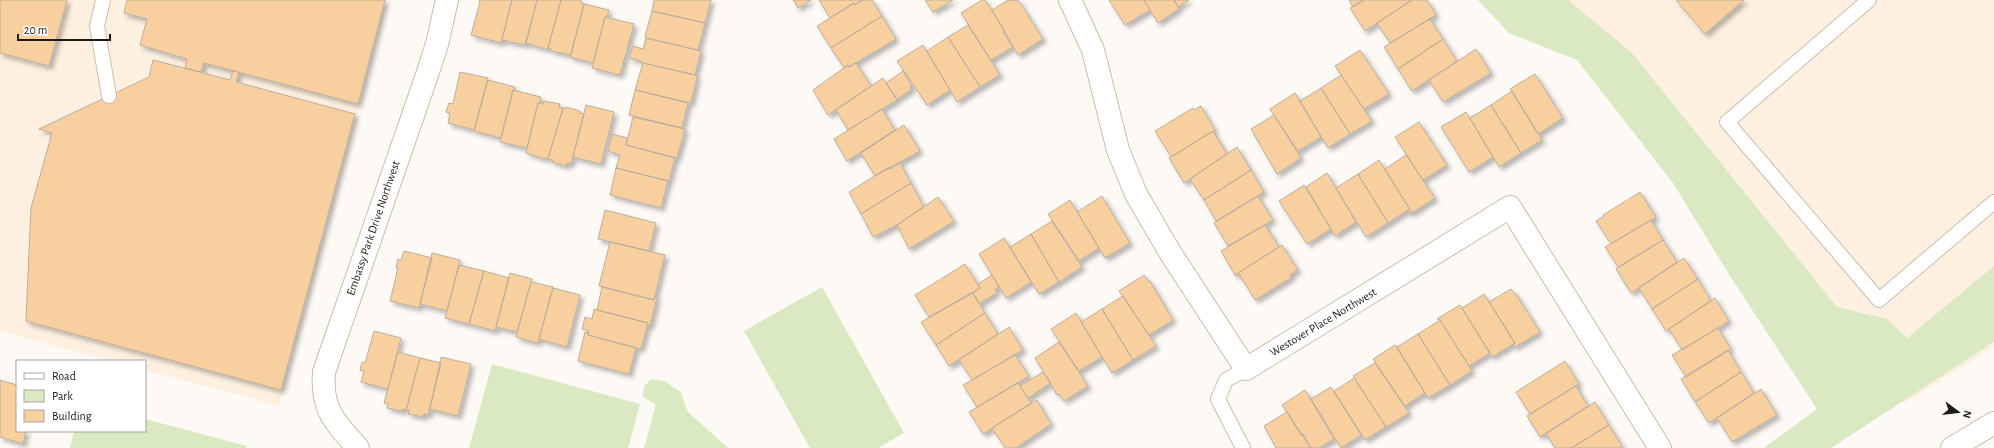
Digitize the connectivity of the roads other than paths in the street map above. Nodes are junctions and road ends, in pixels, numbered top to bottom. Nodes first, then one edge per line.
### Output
1 (103, 0) edge
2 (447, 0) edge
3 (1070, 0) edge
4 (1869, 0) edge
5 (108, 96) dead end
6 (1994, 202) edge
7 (1246, 369) junction
8 (1994, 423) edge
9 (358, 448) edge
10 (1243, 448) edge
11 (1660, 448) edge
12 (1952, 448) edge

1 - 5 lane
2 - 9 street, Embassy Park Drive Northwest
3 - 7 street
4 - 6 lane
7 - 10 lane
7 - 11 street, Westover Place Northwest
8 - 12 street

